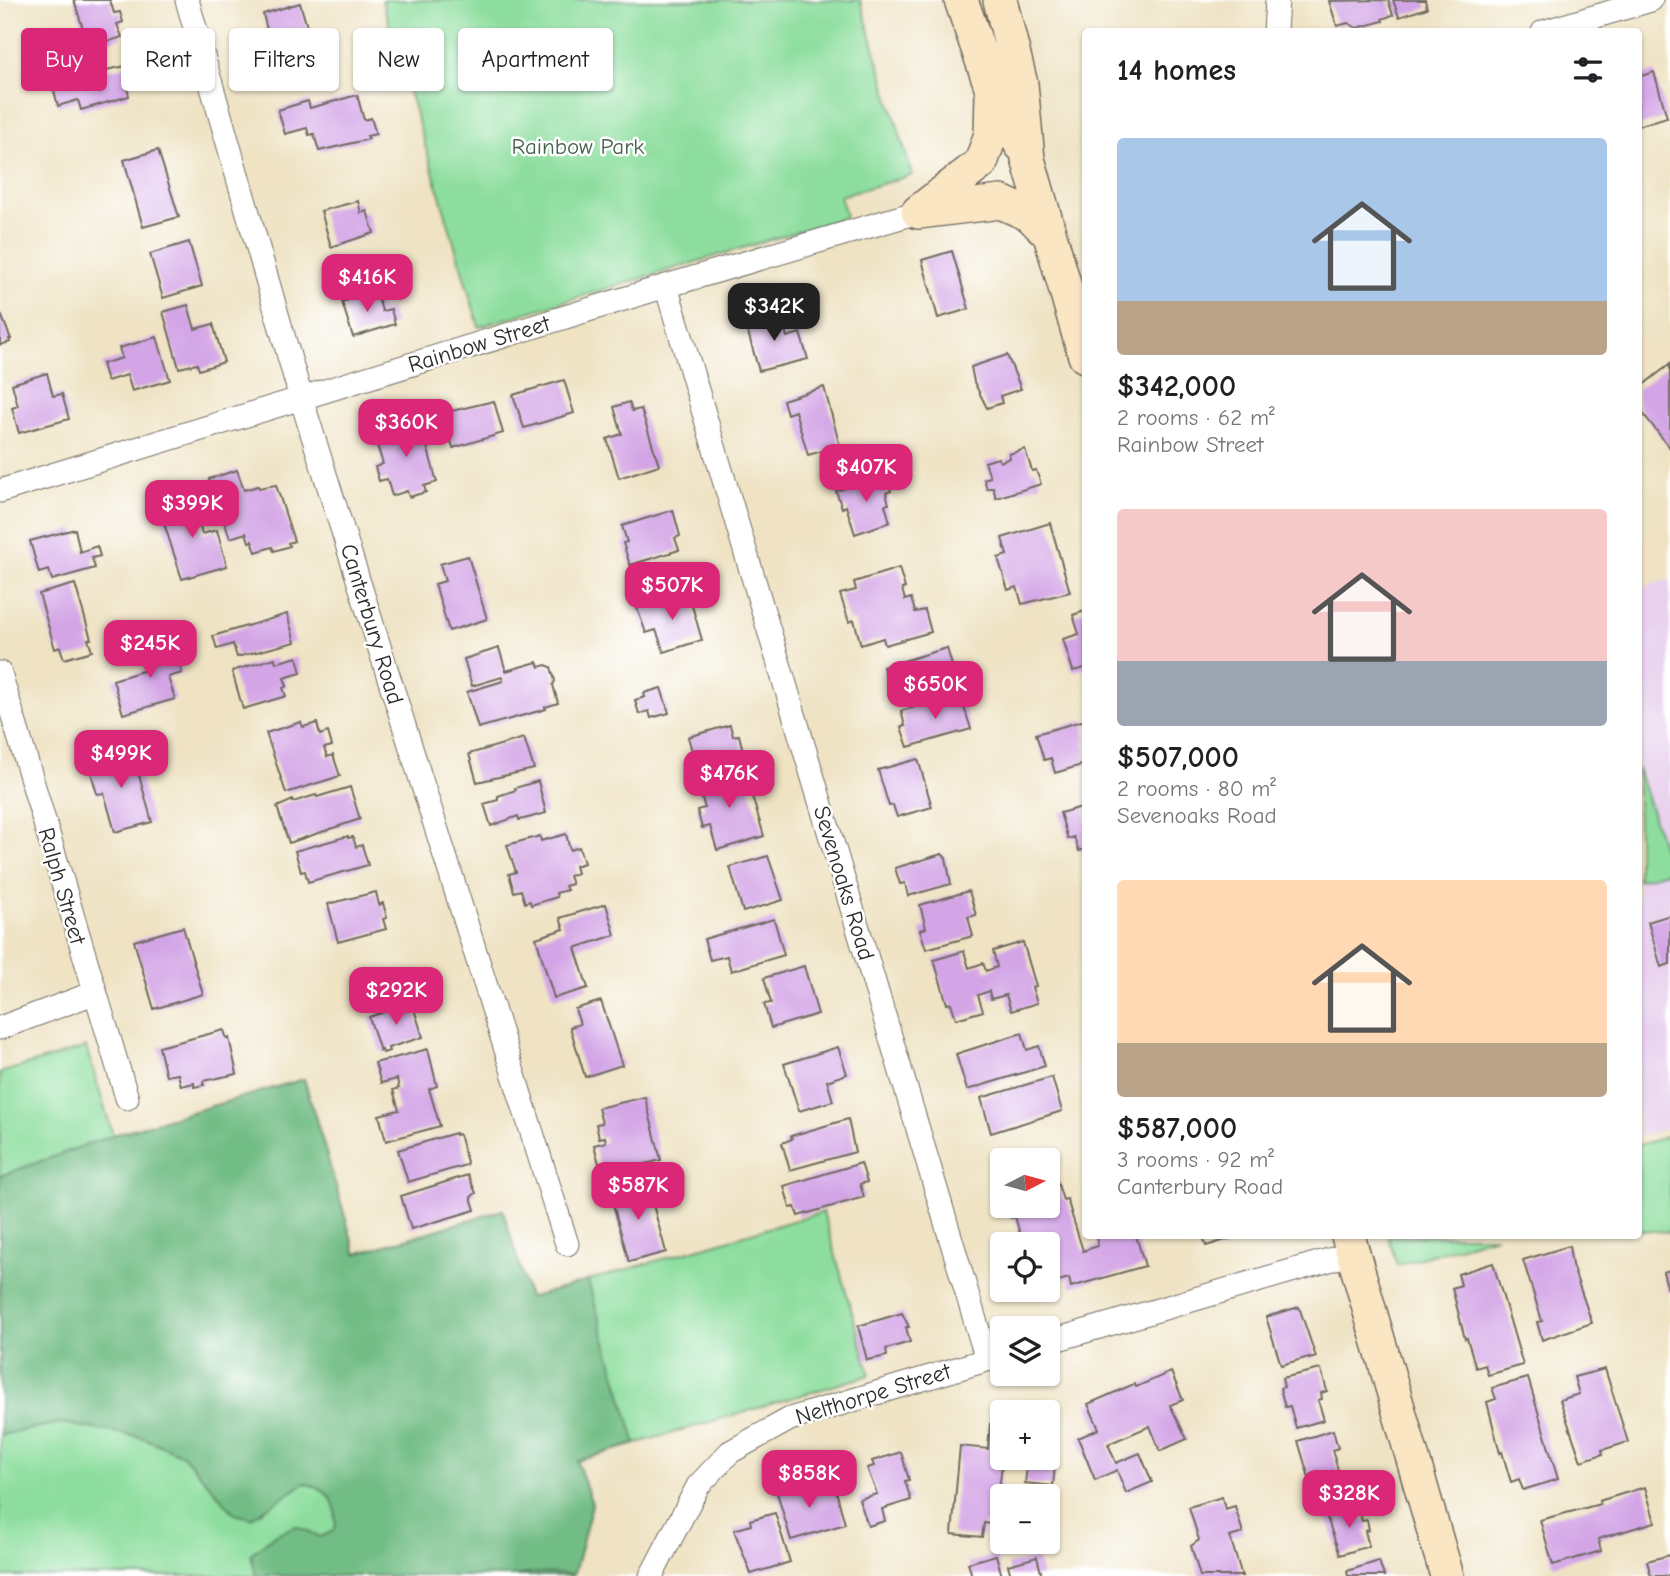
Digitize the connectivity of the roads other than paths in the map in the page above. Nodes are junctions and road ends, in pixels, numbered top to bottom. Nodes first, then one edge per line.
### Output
1 (187, 0) edge
2 (961, 0) edge
3 (1000, 0) edge
4 (1276, 0) edge
5 (1651, 0) edge
6 (1611, 5) edge
7 (1275, 28) edge
8 (1553, 28) edge
9 (992, 89) junction
10 (1028, 159) junction
11 (918, 212) junction
12 (1049, 234) junction
13 (666, 286) junction
14 (1082, 346) edge
15 (301, 398) junction
16 (0, 491) edge
17 (0, 673) edge
18 (94, 993) junction
19 (0, 1028) edge
20 (127, 1098) dead end
21 (567, 1244) dead end
22 (1351, 1244) edge
23 (1060, 1338) edge
24 (990, 1341) edge
25 (990, 1359) edge
26 (651, 1576) edge
27 (1447, 1576) edge

1 - 15 street, Canterbury Road
2 - 9 main road
3 - 10 main road
4 - 7 street
5 - 6 street
6 - 8 street
9 - 10 main road
9 - 11 main road
10 - 12 main road
11 - 12 main road
11 - 13 street, Rainbow Street
12 - 14 main road
13 - 15 street, Rainbow Street
13 - 24 street, Sevenoaks Road
15 - 16 street, Rainbow Street
15 - 21 street, Canterbury Road
17 - 18 street, Ralph Street
18 - 19 street
18 - 20 street, Ralph Street
22 - 23 street
22 - 27 main road
25 - 26 street, Nelthorpe Street

